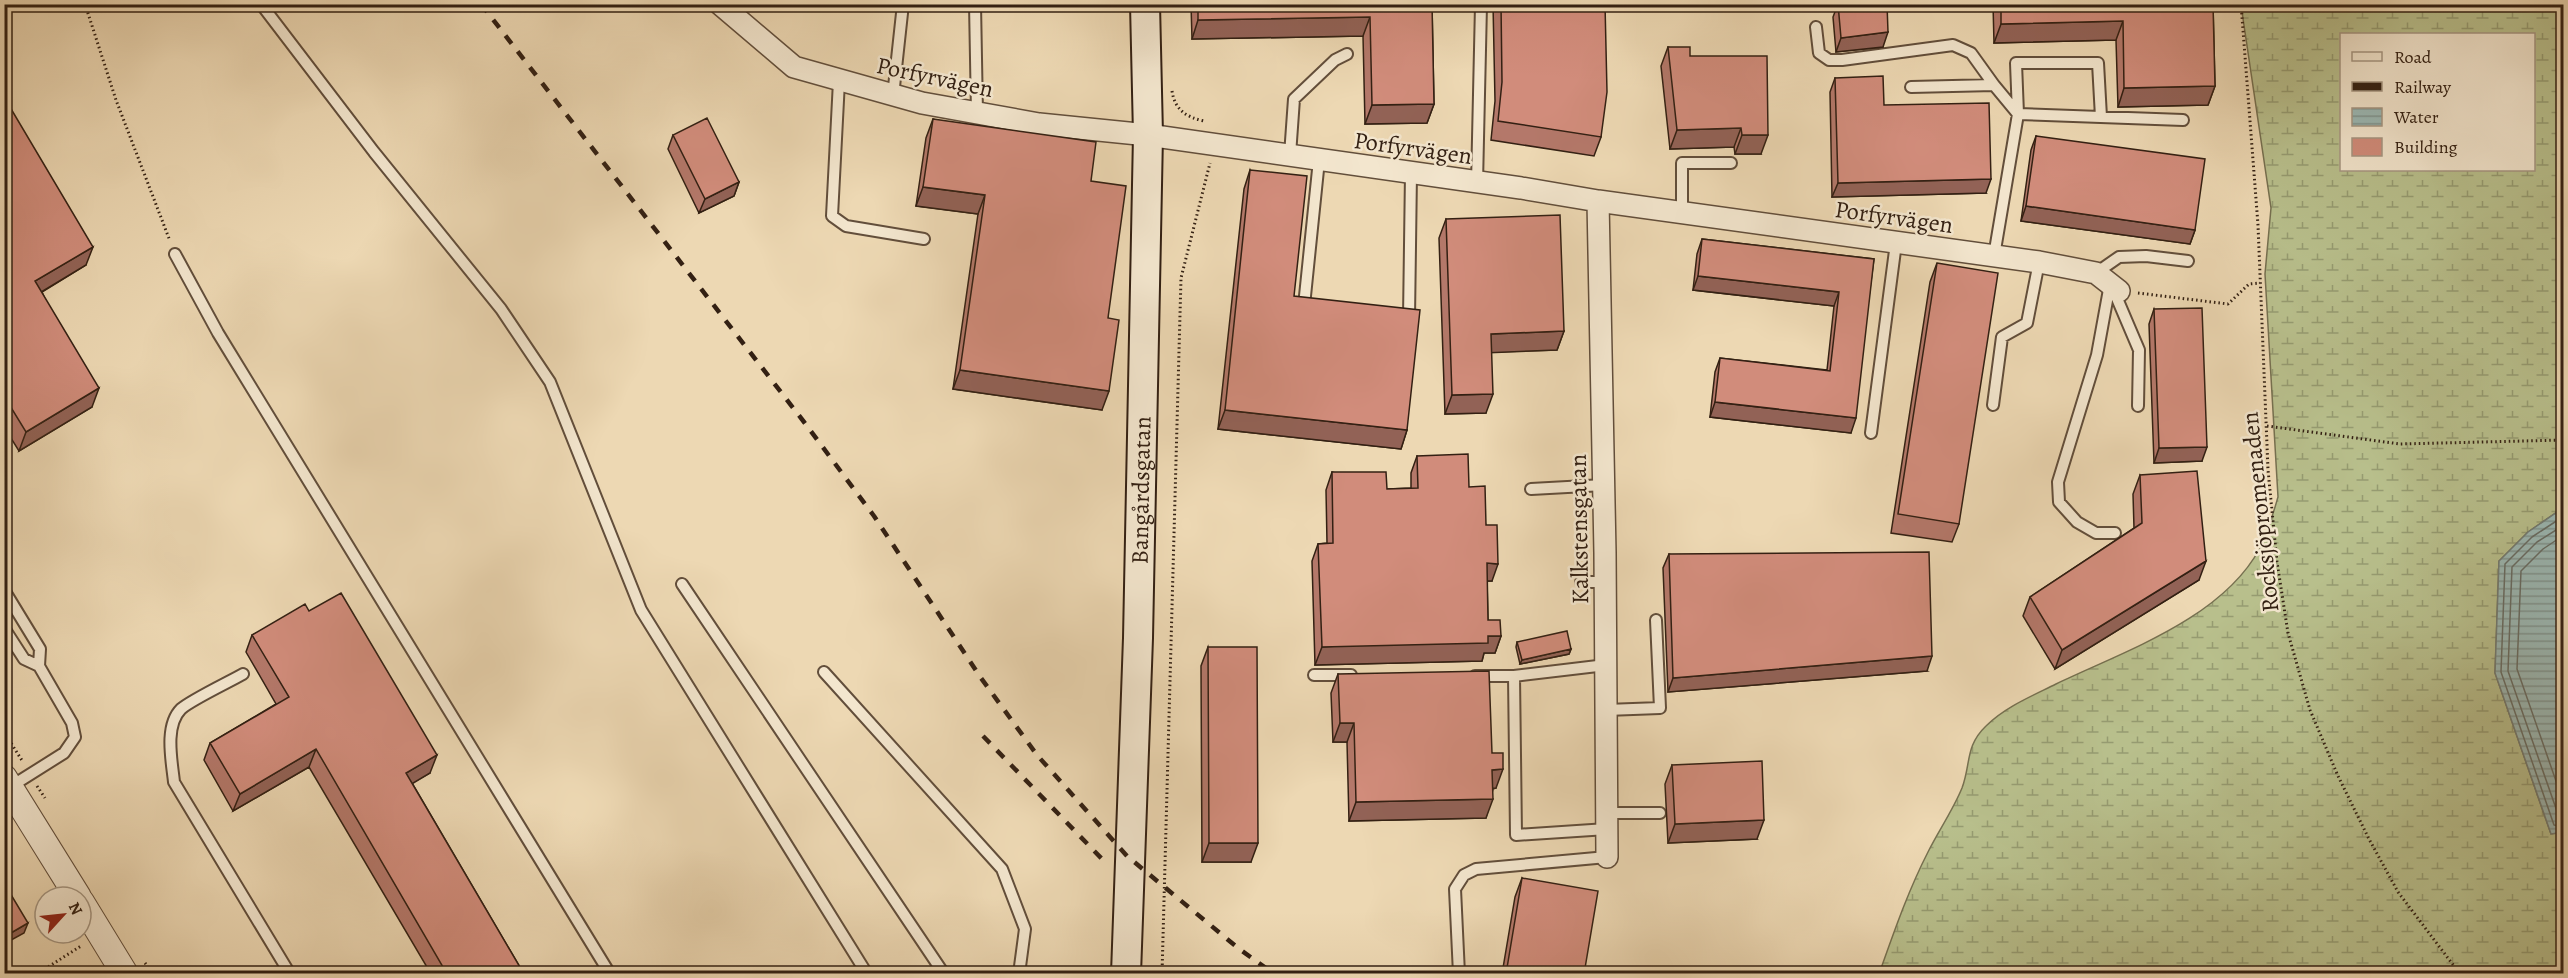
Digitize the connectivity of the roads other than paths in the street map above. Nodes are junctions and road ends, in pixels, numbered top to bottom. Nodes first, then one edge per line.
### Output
1 (261, 4) edge
2 (720, 4) edge
3 (903, 4) edge
4 (975, 4) edge
5 (1145, 4) edge
6 (1481, 6) edge
7 (1816, 27) dead end
8 (1347, 54) dead end
9 (839, 81) junction
10 (1994, 85) junction
11 (1911, 87) dead end
12 (893, 96) junction
13 (977, 113) junction
14 (2018, 114) junction
15 (2101, 117) junction
16 (2183, 120) dead end
17 (1148, 135) junction
18 (1290, 155) junction
19 (1319, 160) junction
20 (1731, 163) dead end
21 (1411, 173) junction
22 (1477, 183) junction
23 (1598, 201) junction
24 (1682, 213) junction
25 (924, 239) dead end
26 (1896, 243) junction
27 (175, 254) road end
28 (1994, 256) junction
29 (2188, 261) dead end
30 (2039, 262) junction
31 (2108, 282) junction
32 (1305, 296) edge
33 (1409, 318) edge
34 (1993, 405) dead end
35 (2138, 406) dead end
36 (1871, 433) dead end
37 (1604, 485) junction
38 (1531, 489) dead end
39 (2115, 533) dead end
40 (1581, 582) dead end
41 (1605, 582) junction
42 (682, 585) dead end
43 (4, 590) edge
44 (1656, 620) dead end
45 (4, 628) edge
46 (1606, 665) junction
47 (39, 666) junction
48 (824, 672) dead end
49 (243, 674) dead end
50 (1314, 675) dead end
51 (1361, 675) edge
52 (1467, 676) edge
53 (1514, 676) junction
54 (1606, 710) junction
55 (7, 783) edge
56 (1660, 813) dead end
57 (1607, 821) junction
58 (1607, 857) joint
59 (71, 885) edge
60 (93, 921) edge
61 (125, 974) edge
62 (290, 974) edge
63 (610, 974) edge
64 (867, 974) edge
65 (944, 974) edge
66 (1019, 974) edge
67 (1126, 974) edge
68 (1459, 974) edge

1 - 64 lane
2 - 9 street, Porfyrvägen
3 - 12 lane
4 - 13 lane
5 - 17 main road, Bangårdsgatan
6 - 22 lane
7 - 10 lane
8 - 18 lane
9 - 12 street, Porfyrvägen
9 - 25 lane
10 - 11 lane
10 - 14 lane
12 - 13 street, Porfyrvägen
13 - 17 street, Porfyrvägen
14 - 15 lane
14 - 15 lane
14 - 28 lane
15 - 16 lane
17 - 18 street, Porfyrvägen
17 - 67 main road, Bangårdsgatan
18 - 19 street, Porfyrvägen
19 - 21 street, Porfyrvägen
19 - 32 lane
20 - 24 lane
21 - 22 street, Porfyrvägen
21 - 33 lane
22 - 23 street, Porfyrvägen
23 - 24 street, Porfyrvägen
23 - 37 street, Kalkstensgatan
24 - 26 street, Porfyrvägen
26 - 28 street, Porfyrvägen
26 - 36 lane
27 - 63 lane
28 - 30 street, Porfyrvägen
29 - 31 lane
30 - 31 street, Porfyrvägen
30 - 34 lane
31 - 35 lane
31 - 39 lane
37 - 38 lane
37 - 41 street, Kalkstensgatan
40 - 41 lane
41 - 46 street, Kalkstensgatan
42 - 65 lane
43 - 47 lane
44 - 54 lane
45 - 47 lane
46 - 53 lane
46 - 54 street, Kalkstensgatan
47 - 55 lane
48 - 66 lane
49 - 62 lane
50 - 51 lane
52 - 53 lane
53 - 57 lane
54 - 57 street, Kalkstensgatan
55 - 59 street
56 - 57 lane
57 - 58 street, Kalkstensgatan
58 - 68 lane
60 - 61 street

